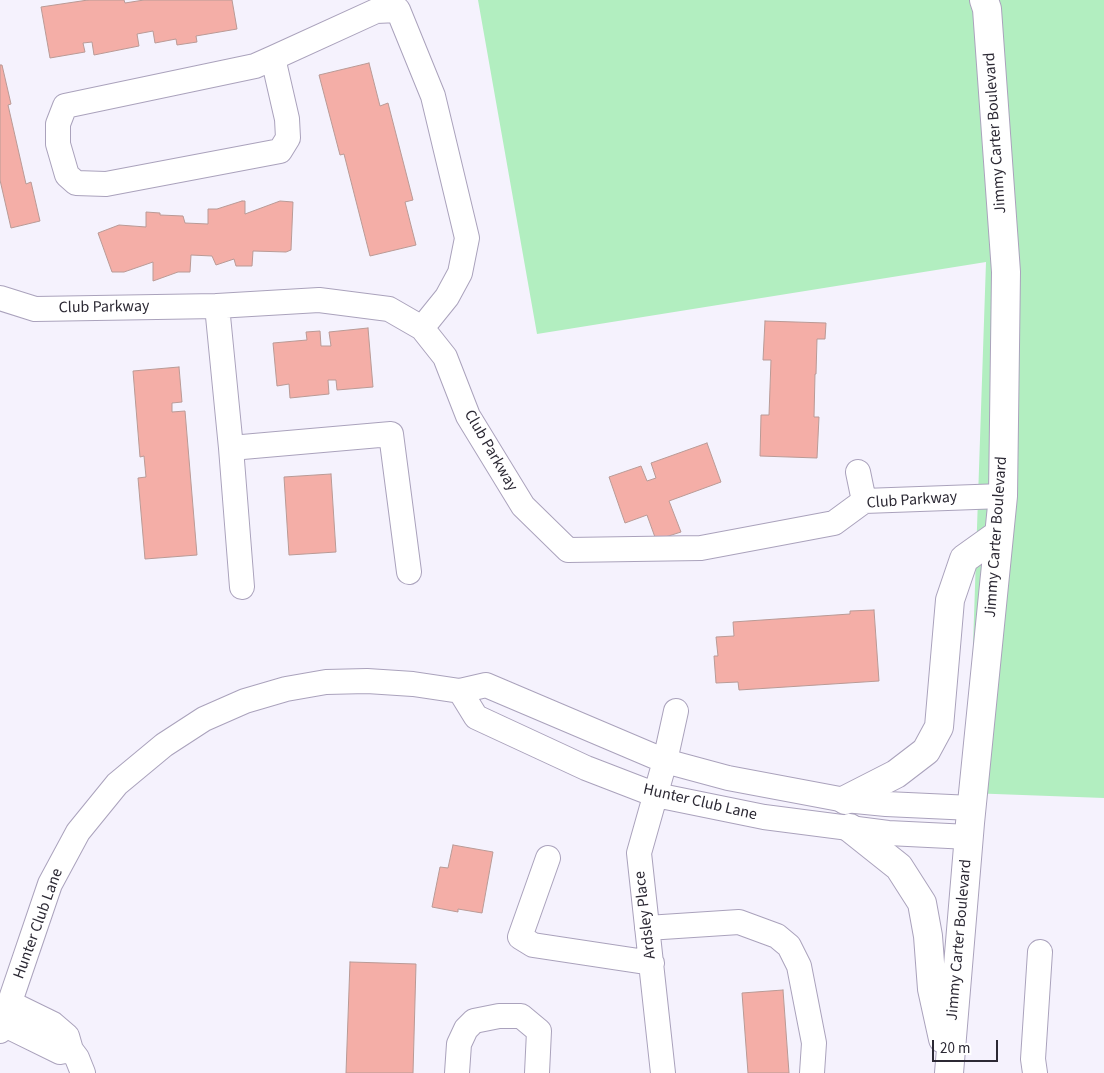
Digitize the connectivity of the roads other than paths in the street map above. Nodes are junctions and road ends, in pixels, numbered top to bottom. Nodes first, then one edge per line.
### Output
1 (984, 0) edge
2 (273, 58) junction
3 (0, 298) edge
4 (217, 306) junction
5 (422, 328) junction
6 (231, 448) junction
7 (858, 472) dead end
8 (1003, 496) junction
9 (864, 501) junction
10 (1000, 534) junction
11 (409, 572) dead end
12 (242, 587) dead end
13 (460, 691) junction
14 (676, 711) dead end
15 (665, 761) junction
16 (656, 795) junction
17 (845, 800) junction
18 (972, 808) junction
19 (850, 828) junction
20 (969, 837) junction
21 (548, 858) dead end
22 (647, 928) junction
23 (1040, 952) dead end
24 (652, 963) junction
25 (4, 1019) edge
26 (949, 1069) edge
27 (83, 1073) edge
28 (457, 1073) edge
29 (537, 1073) edge
30 (663, 1073) edge
31 (812, 1073) edge
32 (1035, 1073) edge

1 - 8 main road, Jimmy Carter Boulevard
2 - 2 street
2 - 5 street
3 - 4 street, Club Parkway
4 - 5 street, Club Parkway
4 - 6 street
5 - 9 street, Club Parkway
6 - 11 street
6 - 12 street
7 - 9 street
8 - 9 street, Club Parkway
8 - 10 main road, Jimmy Carter Boulevard
10 - 17 main road
10 - 18 main road, Jimmy Carter Boulevard
13 - 15 street, Hunter Club Lane
13 - 16 street, Hunter Club Lane
13 - 25 street, Hunter Club Lane
14 - 15 street, Ardsley Place
15 - 16 street, Ardsley Place
15 - 17 street, Hunter Club Lane
16 - 19 street, Hunter Club Lane
16 - 22 street, Ardsley Place
17 - 18 street, Hunter Club Lane
18 - 20 main road, Jimmy Carter Boulevard
19 - 20 street, Hunter Club Lane
19 - 26 main road
20 - 26 main road, Jimmy Carter Boulevard
21 - 24 street
22 - 24 street, Ardsley Place
22 - 31 street
23 - 32 street
24 - 30 street, Ardsley Place
25 - 27 street
28 - 29 street

